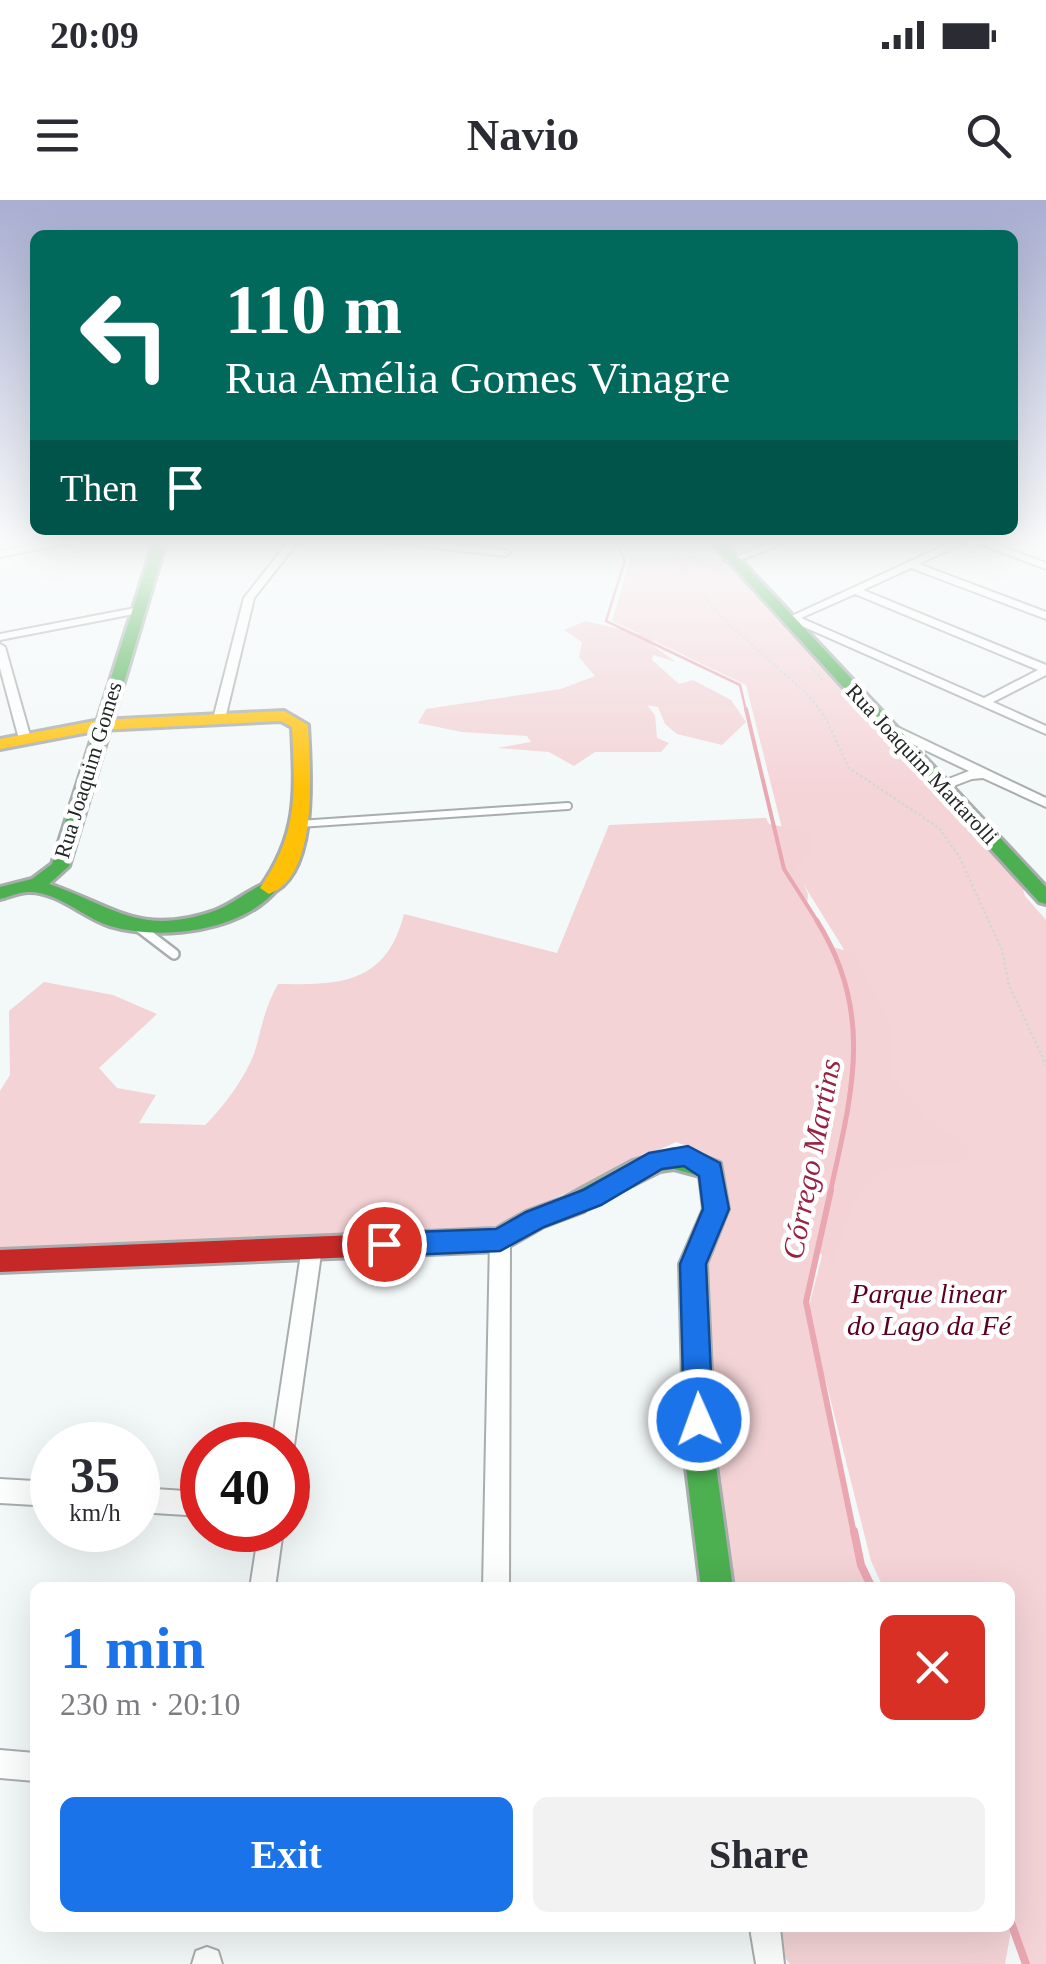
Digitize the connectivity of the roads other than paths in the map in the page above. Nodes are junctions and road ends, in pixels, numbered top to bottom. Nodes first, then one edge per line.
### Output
1 (66, 624) edge
2 (135, 624) edge
3 (243, 624) edge
4 (794, 624) edge
5 (802, 624) edge
6 (937, 624) edge
7 (0, 637) edge
8 (0, 647) edge
9 (860, 649) junction
10 (822, 658) junction
11 (1046, 670) edge
12 (984, 703) junction
13 (219, 720) junction
14 (100, 725) junction
15 (889, 728) junction
16 (1046, 730) edge
17 (25, 739) junction
18 (0, 744) edge
19 (986, 774) junction
20 (942, 786) junction
21 (1046, 803) edge
22 (568, 806) dead end
23 (296, 824) junction
24 (51, 881) junction
25 (0, 893) edge
26 (1046, 898) edge
27 (136, 925) junction
28 (174, 954) dead end
29 (500, 1240) junction
30 (312, 1247) junction
31 (0, 1261) edge
32 (286, 1422) edge
33 (0, 1491) edge
34 (30, 1493) edge
35 (268, 1552) edge
36 (263, 1582) edge
37 (496, 1582) edge
38 (717, 1582) edge
39 (0, 1764) edge
40 (30, 1767) edge
41 (766, 1932) edge
42 (770, 1961) dead end

1 - 7 street
2 - 14 street, Rua Joaquim Gomes
3 - 13 street
4 - 10 street, Rua Joaquim Martarolli
5 - 9 street
6 - 11 street
8 - 17 street
9 - 10 street
9 - 12 street
10 - 15 street, Rua Joaquim Martarolli
11 - 12 street
12 - 16 street
13 - 14 street
13 - 23 street
14 - 17 street
14 - 24 street, Rua Joaquim Gomes
15 - 19 street
15 - 20 street, Rua Joaquim Martarolli
17 - 18 street
19 - 20 street
19 - 21 street
20 - 26 street, Rua Joaquim Martarolli
22 - 23 lane
23 - 27 street
24 - 25 street
24 - 27 street
27 - 28 lane
29 - 30 street
29 - 37 street
29 - 38 street
30 - 31 street
30 - 32 street
33 - 34 street
35 - 36 street
39 - 40 street
41 - 42 street

